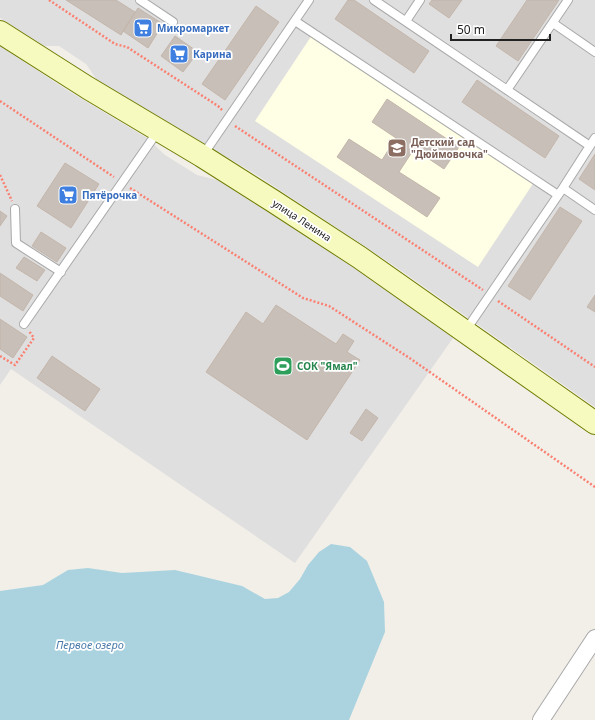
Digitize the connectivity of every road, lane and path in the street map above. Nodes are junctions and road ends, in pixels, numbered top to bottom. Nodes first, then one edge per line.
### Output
1 (49, 0) edge
2 (140, 0) edge
3 (309, 0) edge
4 (374, 0) edge
5 (420, 0) edge
6 (568, 0) edge
7 (295, 21) junction
8 (406, 21) junction
9 (173, 22) dead end
10 (553, 23) junction
11 (0, 32) edge
12 (595, 52) edge
13 (507, 90) junction
14 (0, 101) edge
15 (228, 118) junction
16 (159, 130) junction
17 (595, 138) edge
18 (590, 146) junction
19 (202, 156) junction
20 (0, 175) edge
21 (122, 183) junction
22 (560, 192) junction
23 (15, 209) joint
24 (595, 210) edge
25 (60, 272) junction
26 (490, 295) junction
27 (24, 324) joint
28 (465, 331) junction
29 (0, 356) edge
30 (595, 367) edge
31 (595, 423) edge
32 (595, 487) edge
33 (595, 638) edge
34 (541, 720) edge

1 - 15 path
2 - 9 lane
3 - 7 lane
4 - 8 lane
5 - 8 lane
6 - 10 lane
7 - 15 lane
7 - 22 lane
8 - 13 lane
10 - 12 lane
10 - 13 lane
11 - 16 main road, улица Ленина
13 - 18 lane
14 - 21 path
15 - 19 lane
15 - 26 path
16 - 19 main road, улица Ленина
16 - 21 lane
17 - 18 lane
18 - 22 lane
19 - 28 main road, улица Ленина
20 - 23 path
21 - 25 lane
21 - 32 path
22 - 24 lane
22 - 26 lane
23 - 25 lane
25 - 27 lane
26 - 28 lane
26 - 30 path
27 - 29 path
28 - 31 main road, улица Ленина
33 - 34 street

